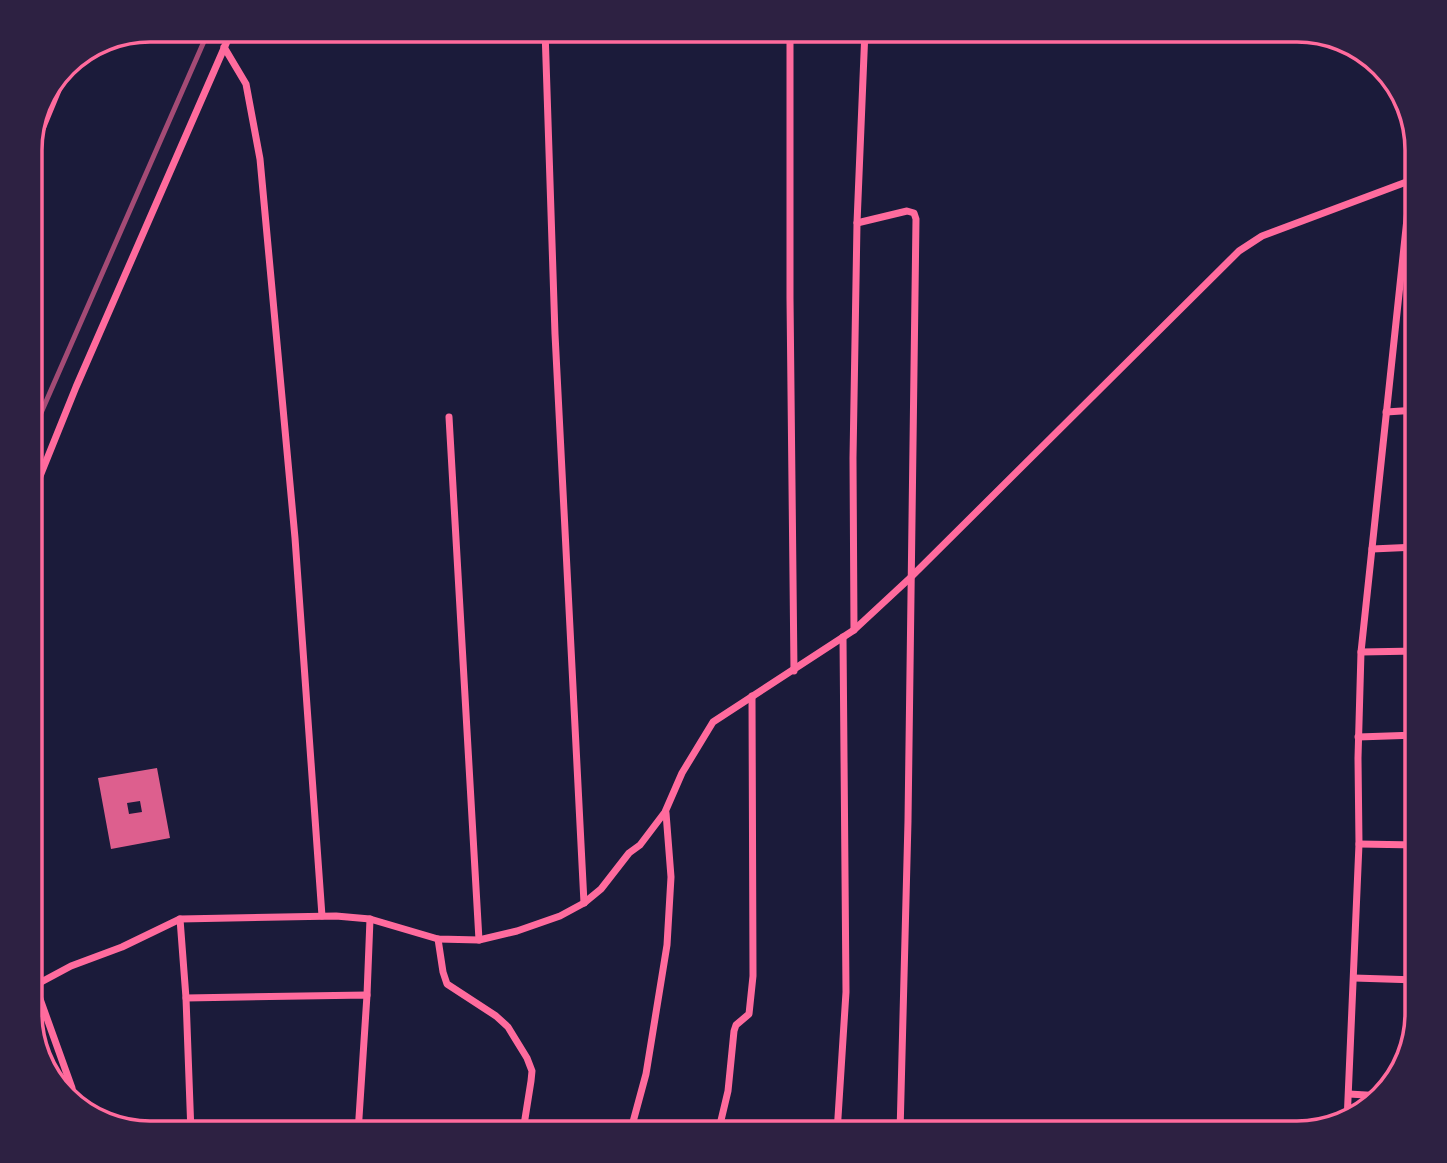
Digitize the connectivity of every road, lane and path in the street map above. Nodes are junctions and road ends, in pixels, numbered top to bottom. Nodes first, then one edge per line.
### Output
1 (226, 42) edge
2 (545, 42) edge
3 (790, 42) edge
4 (865, 42) edge
5 (224, 47) junction
6 (1405, 183) edge
7 (857, 223) junction
8 (1405, 257) edge
9 (1405, 411) edge
10 (1387, 412) junction
11 (449, 416) dead end
12 (42, 471) edge
13 (1405, 548) edge
14 (1372, 549) junction
15 (910, 578) junction
16 (854, 630) junction
17 (844, 637) junction
18 (1405, 651) edge
19 (1361, 652) junction
20 (794, 671) junction
21 (752, 696) junction
22 (1405, 735) edge
23 (1359, 737) junction
24 (666, 812) junction
25 (1359, 844) junction
26 (1405, 845) edge
27 (584, 903) junction
28 (322, 916) junction
29 (180, 919) junction
30 (370, 919) junction
31 (438, 939) junction
32 (479, 940) junction
33 (1354, 978) junction
34 (1405, 980) edge
35 (42, 982) edge
36 (367, 995) junction
37 (186, 998) junction
38 (42, 1010) edge
39 (71, 1086) edge
40 (1349, 1094) junction
41 (1367, 1095) edge
42 (1348, 1108) edge
43 (191, 1121) edge
44 (359, 1121) edge
45 (525, 1121) edge
46 (633, 1121) edge
47 (721, 1121) edge
48 (838, 1121) edge
49 (900, 1121) edge

1 - 5 street
2 - 27 street
3 - 20 street
4 - 7 street
5 - 12 street
5 - 28 street
6 - 15 street
7 - 15 street
7 - 16 street
8 - 10 street
9 - 10 street
10 - 14 street
11 - 32 street
13 - 14 street
14 - 19 street
15 - 16 street
15 - 49 street
16 - 17 street
17 - 20 street
17 - 48 street
18 - 19 street
19 - 23 street
20 - 21 street
21 - 24 street
21 - 47 street
22 - 23 street
23 - 25 street
24 - 27 street
24 - 46 street
25 - 26 street
25 - 33 street
27 - 32 street
28 - 29 street
28 - 30 street
29 - 35 street
29 - 37 street
30 - 31 street
30 - 36 street
31 - 32 street
31 - 45 street
33 - 34 street
33 - 40 street
36 - 37 street
36 - 44 street
37 - 43 street
38 - 39 street
40 - 41 street
40 - 42 street

